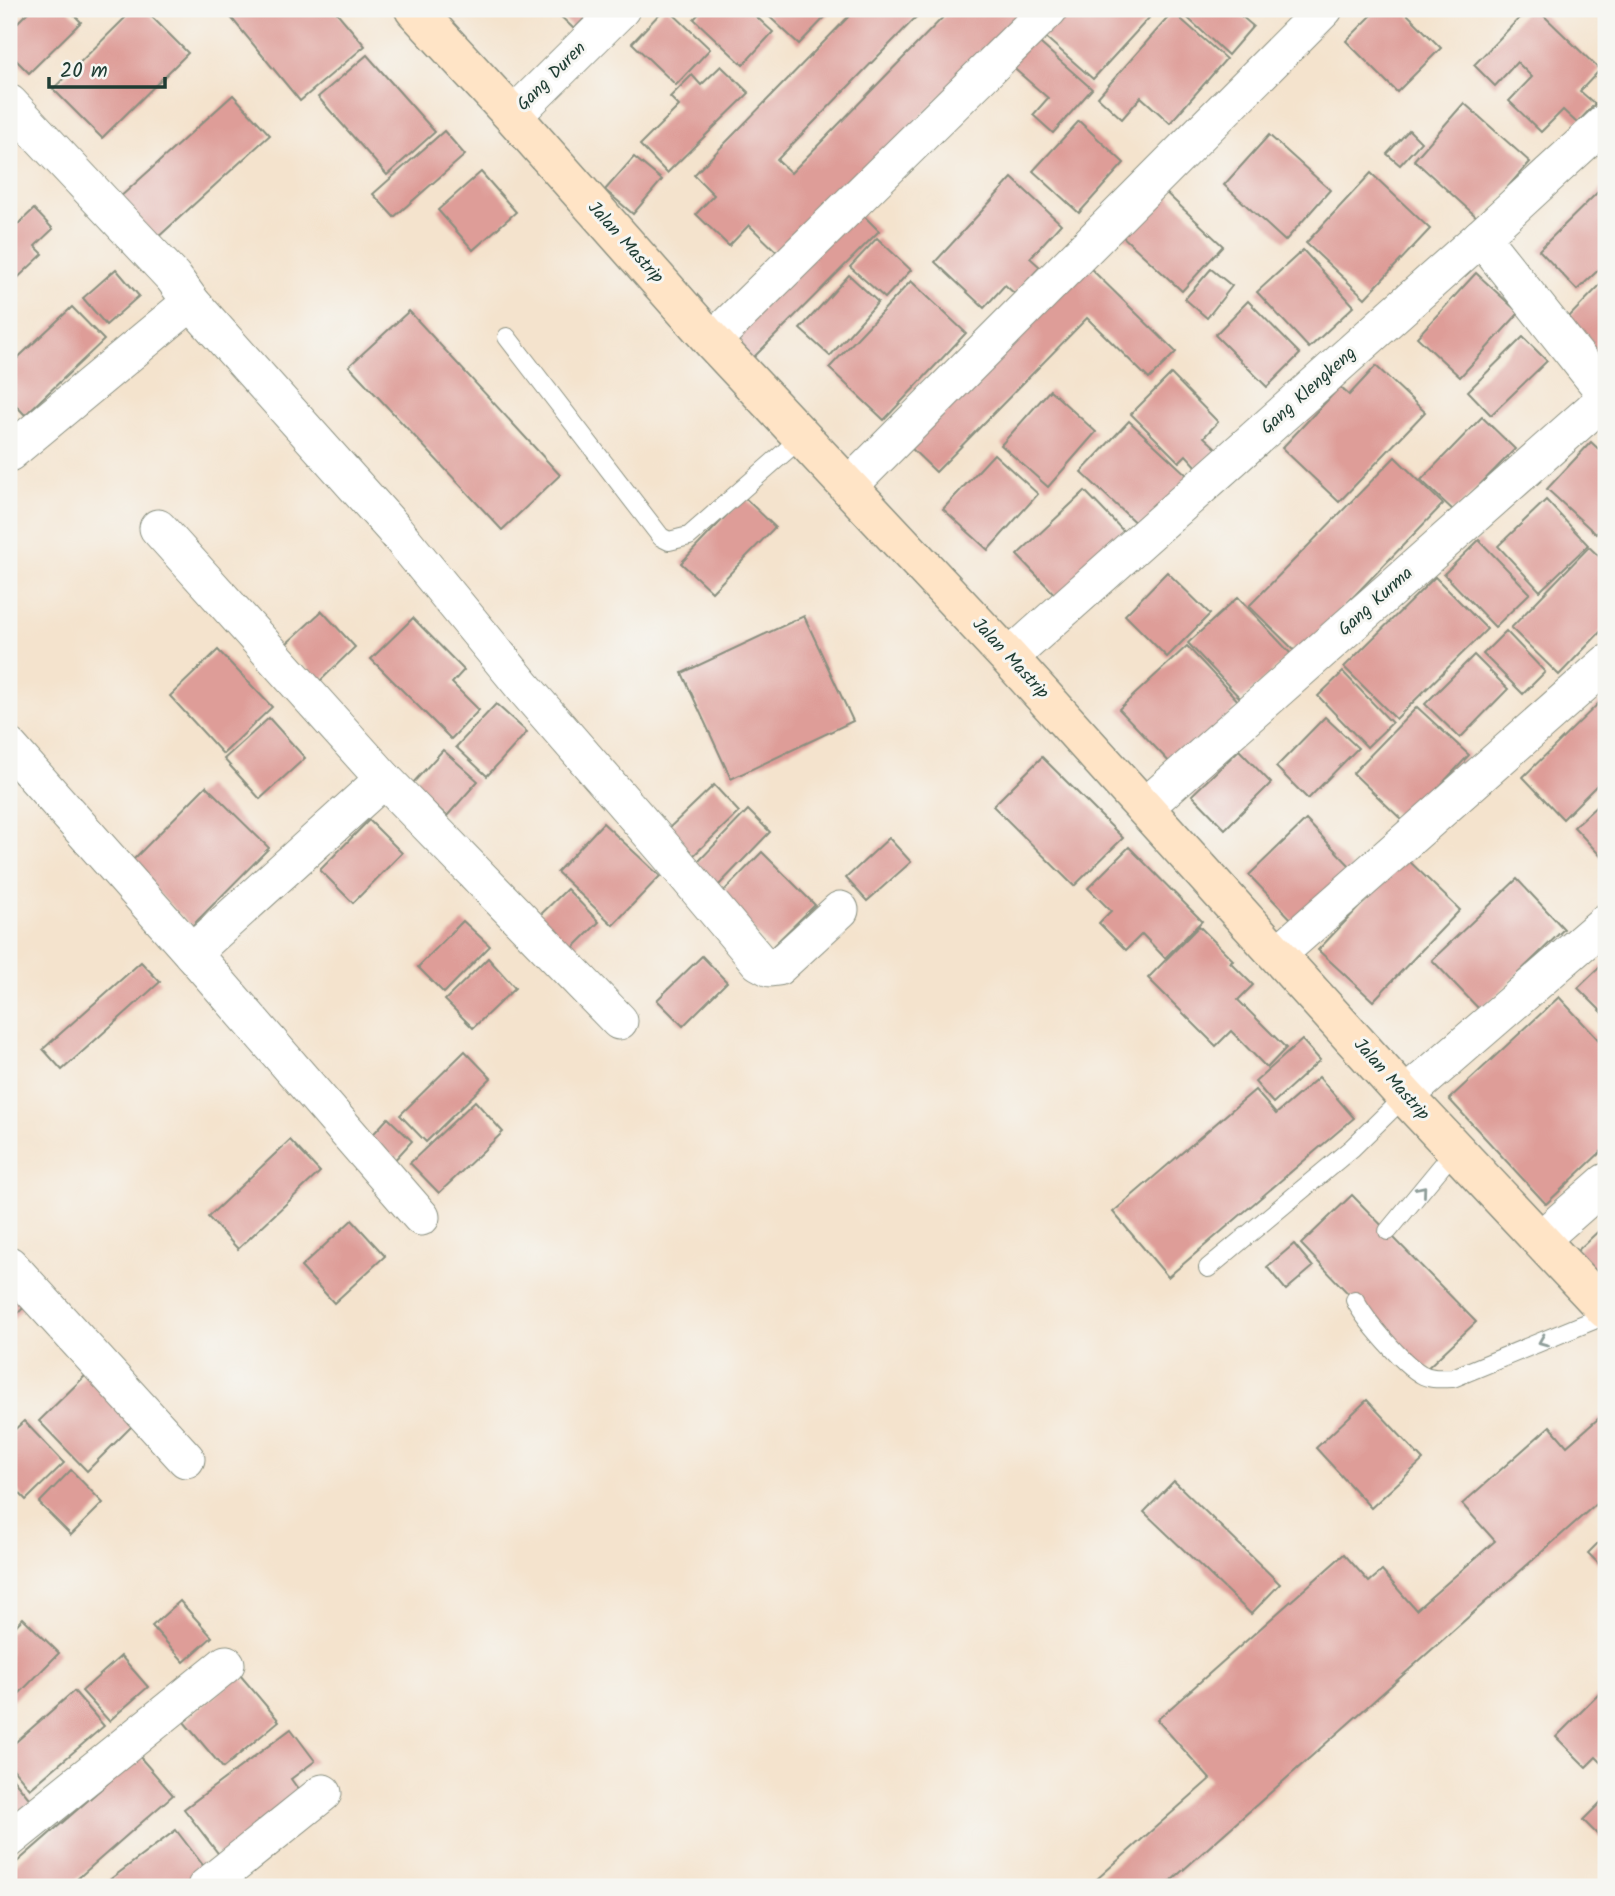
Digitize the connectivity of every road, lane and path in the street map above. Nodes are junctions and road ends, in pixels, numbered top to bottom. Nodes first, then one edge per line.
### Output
1 (414, 9) edge
2 (621, 9) edge
3 (1049, 9) edge
4 (1324, 9) edge
5 (9, 103) edge
6 (513, 116) junction
7 (1606, 122) edge
8 (1481, 237) junction
9 (191, 302) junction
10 (507, 338) dead end
11 (712, 341) junction
12 (1606, 396) edge
13 (802, 437) junction
14 (9, 453) edge
15 (848, 487) junction
16 (158, 528) dead end
17 (1009, 658) junction
18 (1606, 664) edge
19 (9, 747) edge
20 (384, 779) junction
21 (1145, 807) junction
22 (840, 910) dead end
23 (1606, 922) edge
24 (192, 953) junction
25 (1278, 954) junction
26 (619, 1021) dead end
27 (1405, 1096) junction
28 (1455, 1150) junction
29 (1606, 1182) edge
30 (421, 1217) dead end
31 (1388, 1231) dead end
32 (1541, 1239) junction
33 (9, 1265) edge
34 (1208, 1268) dead end
35 (1355, 1300) dead end
36 (1606, 1313) edge
37 (186, 1459) dead end
38 (226, 1664) dead end
39 (323, 1793) dead end
40 (9, 1839) edge
41 (206, 1887) edge

1 - 6 main road, Jalan Mastrip
2 - 6 street, Gang Duren
3 - 11 street
4 - 15 street
5 - 9 street
6 - 11 main road, Jalan Mastrip
7 - 8 street, Gang Klengkeng
8 - 12 street
8 - 17 street, Gang Klengkeng
9 - 14 street
9 - 22 street
10 - 13 lane
11 - 13 main road, Jalan Mastrip
12 - 21 street, Gang Kurma
13 - 15 main road, Jalan Mastrip
15 - 17 main road, Jalan Mastrip
16 - 20 street
17 - 21 main road, Jalan Mastrip
18 - 25 street
19 - 24 street
20 - 24 street
20 - 26 street
21 - 25 main road, Jalan Mastrip
23 - 27 street
24 - 30 street
25 - 27 main road, Jalan Mastrip
27 - 28 main road, Jalan Mastrip
27 - 34 lane
31 -> 28 lane
28 - 32 main road, Jalan Mastrip
29 - 32 street
32 - 36 main road, Jalan Mastrip
33 - 37 street
36 -> 35 lane
38 - 40 street
39 - 41 street

